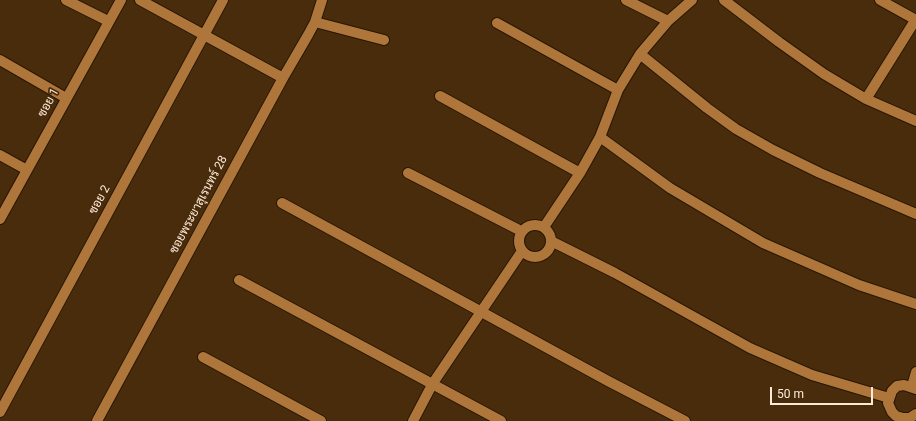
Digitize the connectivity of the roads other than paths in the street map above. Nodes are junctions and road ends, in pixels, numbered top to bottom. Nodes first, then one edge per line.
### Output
1 (66, 0) edge
2 (121, 0) edge
3 (140, 0) edge
4 (223, 0) edge
5 (322, 0) edge
6 (626, 0) edge
7 (692, 0) edge
8 (724, 0) edge
9 (880, 0) edge
10 (916, 20) edge
11 (108, 21) junction
12 (668, 21) junction
13 (315, 22) junction
14 (497, 23) dead end
15 (204, 35) junction
16 (384, 40) dead end
17 (640, 54) junction
18 (0, 60) edge
19 (283, 78) junction
20 (618, 90) junction
21 (440, 96) dead end
22 (66, 98) junction
23 (866, 98) junction
24 (916, 121) edge
25 (600, 137) junction
26 (0, 155) edge
27 (27, 170) junction
28 (408, 173) dead end
29 (580, 173) junction
30 (282, 203) dead end
31 (916, 214) edge
32 (0, 219) edge
33 (544, 227) junction
34 (521, 231) junction
35 (551, 241) junction
36 (522, 251) junction
37 (240, 280) dead end
38 (916, 304) edge
39 (480, 311) junction
40 (203, 357) dead end
41 (916, 372) edge
42 (433, 383) junction
43 (914, 387) edge
44 (889, 398) junction
45 (0, 412) edge
46 (916, 414) edge
47 (895, 418) edge
48 (97, 421) edge
49 (321, 421) edge
50 (413, 421) edge
51 (501, 421) edge
52 (685, 421) edge

1 - 11 street
2 - 11 street, ซอย 1
3 - 15 street
4 - 15 street, ซอย 2
5 - 13 street, ซอยพระยาสุเรนทร์ 28
6 - 12 street
7 - 12 street
8 - 23 street
9 - 10 street
10 - 23 street
11 - 22 street, ซอย 1
12 - 17 street
13 - 16 street
13 - 19 street, ซอยพระยาสุเรนทร์ 28
14 - 20 street
15 - 19 street
15 - 45 street, ซอย 2
17 - 20 street
17 - 31 street
18 - 22 street
19 - 48 street, ซอยพระยาสุเรนทร์ 28
20 - 25 street
21 - 29 street
22 - 27 street, ซอย 1
23 - 24 street
25 - 29 street
25 - 38 street
26 - 27 street
27 - 32 street, ซอย 1
28 - 34 street
29 - 33 street
30 - 39 street
33 - 34 street
33 - 35 street
34 - 36 street
35 - 36 street
35 - 44 street
36 - 39 street
37 - 42 street
39 - 42 street
39 - 52 street
40 - 49 street
41 - 43 street
42 - 50 street
42 - 51 street
43 - 44 street
44 - 47 street
46 - 47 street

